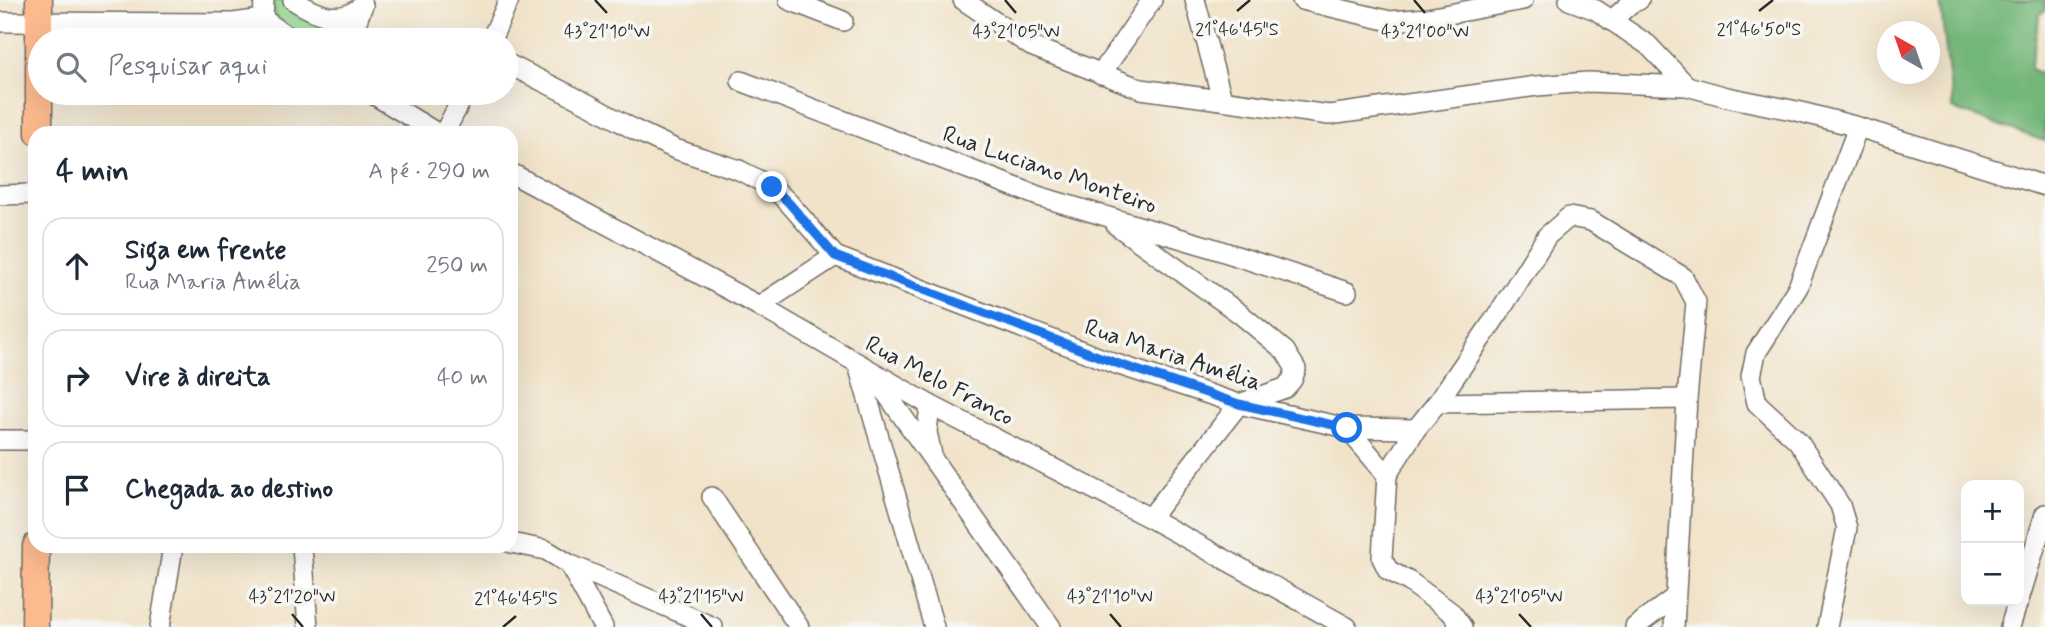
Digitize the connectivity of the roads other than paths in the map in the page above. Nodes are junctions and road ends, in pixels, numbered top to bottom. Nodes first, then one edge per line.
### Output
1 (293, 0) edge
2 (509, 0) edge
3 (789, 0) edge
4 (963, 0) edge
5 (1152, 0) edge
6 (1195, 0) edge
7 (1302, 0) edge
8 (1523, 0) edge
9 (1569, 0) edge
10 (1639, 0) edge
11 (364, 2) edge
12 (263, 9) edge
13 (38, 11) edge
14 (843, 21) dead end
15 (1611, 21) junction
16 (0, 22) edge
17 (281, 28) edge
18 (354, 28) edge
19 (497, 28) edge
20 (518, 69) edge
21 (1101, 74) junction
22 (741, 81) dead end
23 (1686, 86) junction
24 (1222, 99) junction
25 (39, 105) edge
26 (391, 105) edge
27 (459, 105) edge
28 (39, 126) edge
29 (426, 126) edge
30 (448, 126) edge
31 (1858, 128) junction
32 (518, 177) edge
33 (2045, 186) edge
34 (28, 194) edge
35 (0, 195) edge
36 (1103, 216) junction
37 (835, 256) junction
38 (1346, 292) dead end
39 (760, 306) junction
40 (865, 368) junction
41 (1687, 400) junction
42 (1437, 403) junction
43 (1239, 404) junction
44 (930, 405) junction
45 (1347, 428) junction
46 (1416, 429) junction
47 (0, 440) edge
48 (28, 440) edge
49 (934, 463) junction
50 (1387, 475) junction
51 (712, 497) dead end
52 (2045, 514) edge
53 (1150, 518) junction
54 (518, 544) edge
55 (36, 553) edge
56 (172, 553) edge
57 (303, 553) edge
58 (569, 564) junction
59 (2024, 583) edge
60 (1675, 597) junction
61 (2017, 606) edge
62 (35, 627) edge
63 (160, 627) edge
64 (308, 627) edge
65 (603, 627) edge
66 (713, 627) edge
67 (799, 627) edge
68 (934, 627) edge
69 (1051, 627) edge
70 (1347, 627) edge
71 (1462, 627) edge
72 (1635, 627) edge
73 (1674, 627) edge
74 (1827, 627) edge
75 (2010, 627) edge

1 - 11 street
2 - 19 street
3 - 14 street
4 - 21 street
5 - 21 street
6 - 24 street
7 - 8 street
9 - 15 street
10 - 15 street
11 - 18 street
12 - 13 street
12 - 17 street
13 - 16 street
15 - 23 street
20 - 37 street
21 - 24 street
22 - 36 street, Rua Luciano Monteiro
23 - 24 street
23 - 31 street
25 - 28 main road
26 - 29 street
27 - 30 street
31 - 33 street
31 - 74 street
32 - 39 street, Rua Melo Franco
34 - 35 street
36 - 38 street, Rua Luciano Monteiro
36 - 43 street
37 - 39 street
37 - 43 street, Rua Maria Amélia
39 - 40 street, Rua Melo Franco
40 - 44 street, Rua Melo Franco
40 - 49 street
40 - 68 street
41 - 42 street
41 - 42 street
41 - 60 street
42 - 46 street
43 - 45 street, Rua Maria Amélia
43 - 53 street
44 - 49 street
44 - 53 street, Rua Melo Franco
45 - 46 street, Rua Maria Amélia
45 - 50 street
46 - 50 street
47 - 48 street
49 - 69 street
50 - 71 street
51 - 67 street
52 - 59 street
53 - 70 street, Rua Melo Franco
54 - 58 street
55 - 62 main road
56 - 63 street
57 - 64 street
58 - 65 street
58 - 66 street
60 - 72 street
60 - 73 street
61 - 75 street

